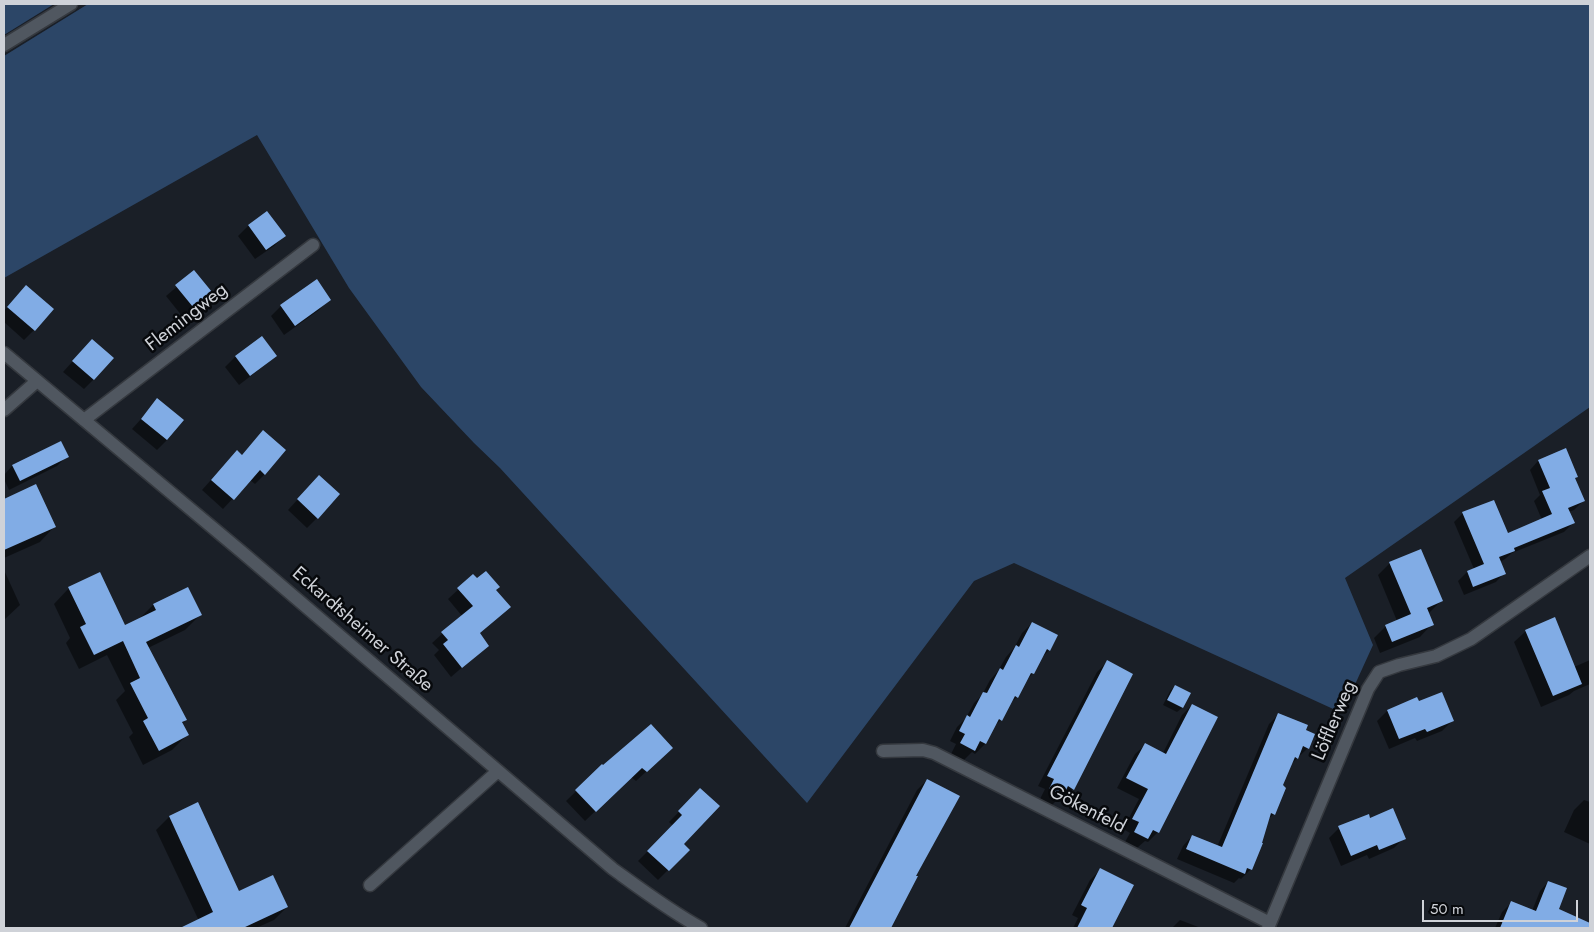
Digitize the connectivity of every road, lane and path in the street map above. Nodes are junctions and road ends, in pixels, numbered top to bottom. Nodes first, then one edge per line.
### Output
1 (70, 4) edge
2 (4, 45) edge
3 (313, 245) dead end
4 (4, 353) edge
5 (37, 381) junction
6 (4, 410) edge
7 (84, 420) junction
8 (1590, 556) edge
9 (883, 751) dead end
10 (498, 771) junction
11 (370, 885) dead end
12 (1269, 926) edge
13 (700, 928) edge

1 - 2 street
3 - 7 street, Flemingweg
4 - 5 street, Eckardtsheimer Straße
5 - 6 street
5 - 7 street, Eckardtsheimer Straße
7 - 10 street, Eckardtsheimer Straße
8 - 12 street, Löfflerweg
9 - 12 street, Gökenfeld
10 - 11 street
10 - 13 street, Eckardtsheimer Straße

